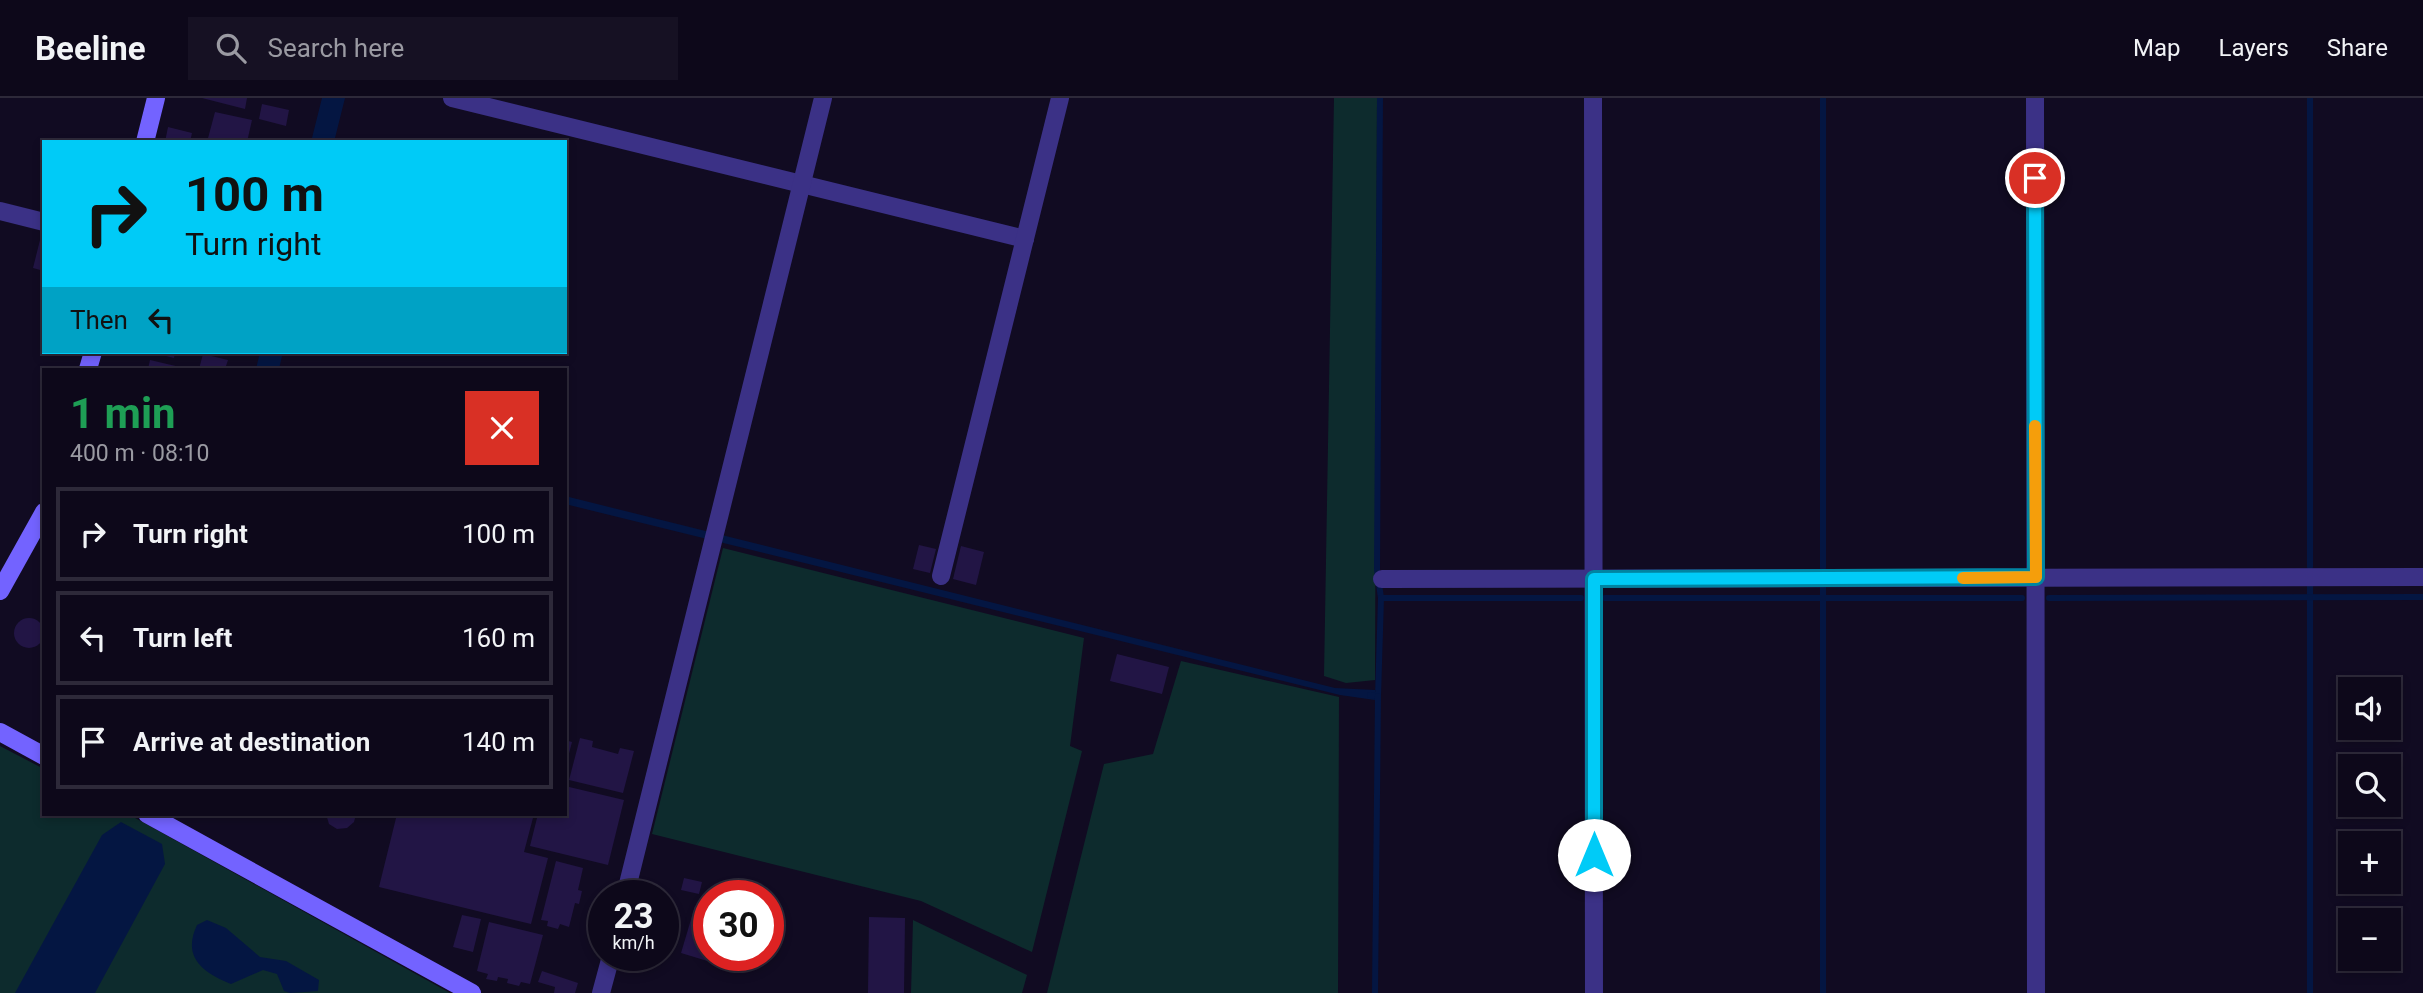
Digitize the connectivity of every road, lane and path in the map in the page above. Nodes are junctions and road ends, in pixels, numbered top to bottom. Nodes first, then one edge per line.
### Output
1 (156, 98) edge
2 (452, 98) edge
3 (823, 98) edge
4 (1060, 98) edge
5 (1593, 98) edge
6 (2035, 98) edge
7 (146, 140) edge
8 (801, 185) junction
9 (0, 211) edge
10 (42, 222) edge
11 (1025, 239) junction
12 (42, 516) edge
13 (941, 576) dead end
14 (2036, 577) junction
15 (2423, 577) edge
16 (1382, 579) dead end
17 (1594, 579) junction
18 (0, 591) edge
19 (0, 732) edge
20 (42, 755) edge
21 (151, 816) edge
22 (629, 880) edge
23 (607, 971) edge
24 (472, 993) edge
25 (601, 993) edge
26 (1594, 993) edge
27 (2036, 993) edge

1 - 7 street
2 - 8 street
3 - 8 street
4 - 11 street
5 - 17 street
6 - 14 street
8 - 11 street
8 - 22 street
9 - 10 street
11 - 13 street
12 - 18 street
14 - 15 street
14 - 17 street
14 - 27 street
16 - 17 street
17 - 26 street
19 - 20 street
21 - 24 street
23 - 25 street

